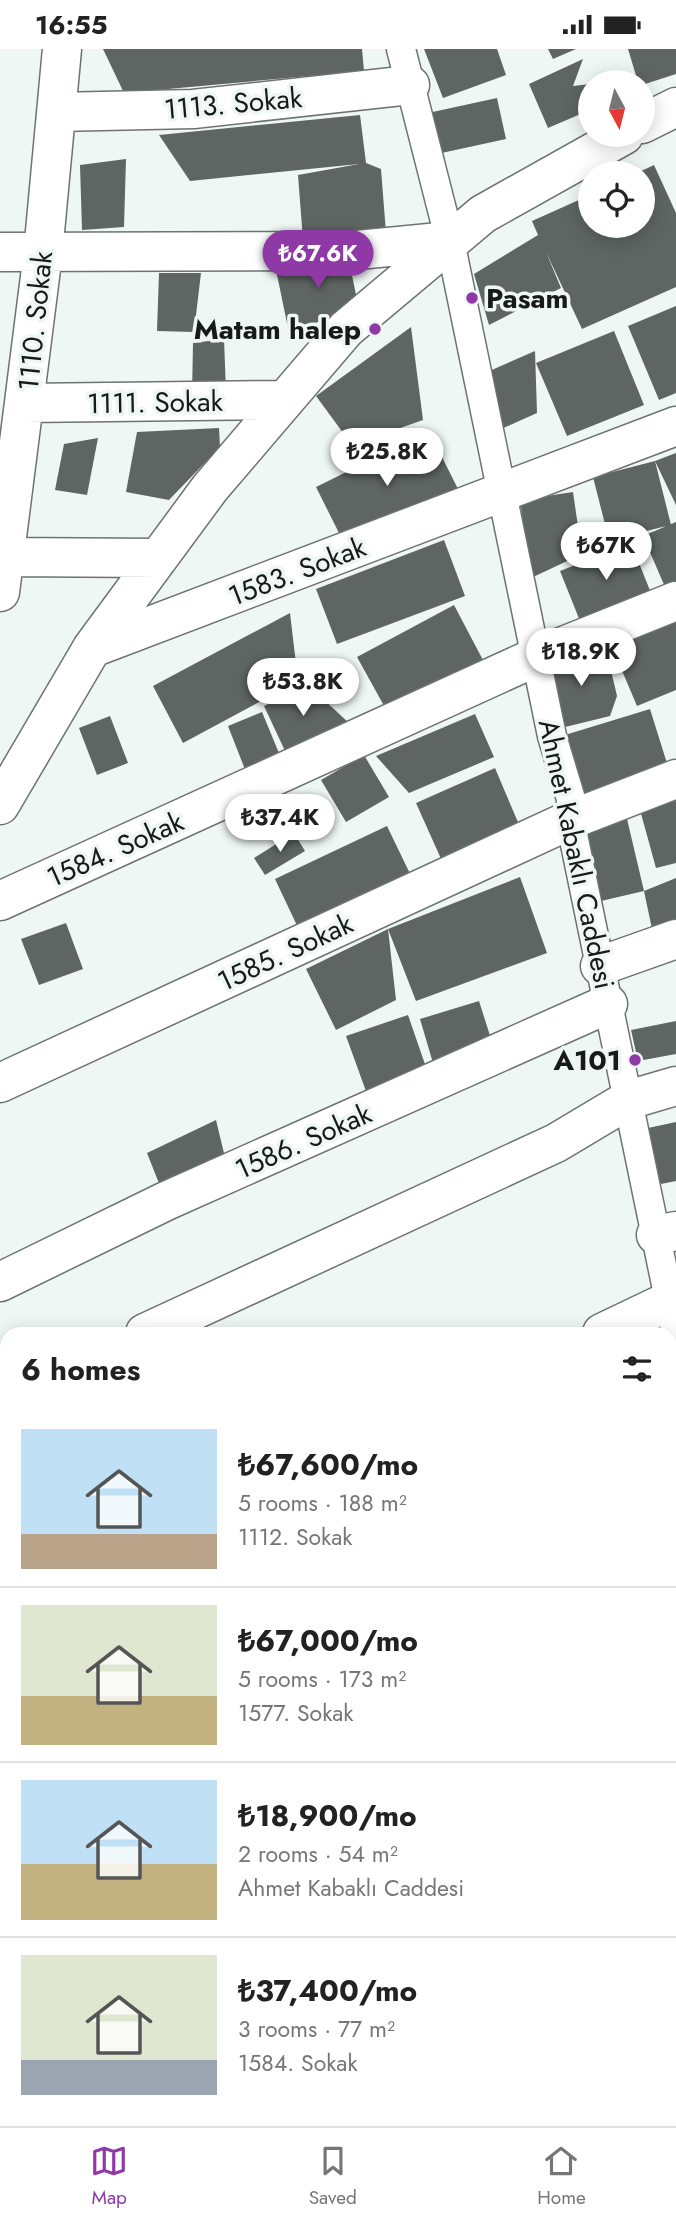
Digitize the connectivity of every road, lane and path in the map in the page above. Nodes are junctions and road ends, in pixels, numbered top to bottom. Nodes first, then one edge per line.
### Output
1 (62, 49) edge
2 (405, 67) edge
3 (676, 107) edge
4 (56, 112) junction
5 (655, 118) edge
6 (602, 147) edge
7 (450, 241) junction
8 (0, 252) edge
9 (43, 253) junction
10 (285, 400) junction
11 (25, 403) junction
12 (676, 426) edge
13 (502, 493) junction
14 (158, 558) junction
15 (2, 575) edge
16 (676, 601) edge
17 (92, 648) junction
18 (536, 657) junction
19 (676, 779) edge
20 (0, 806) edge
21 (570, 820) junction
22 (0, 901) edge
23 (676, 939) edge
24 (600, 966) junction
25 (608, 1004) junction
26 (0, 1083) edge
27 (676, 1086) edge
28 (628, 1100) junction
29 (666, 1233) edge
30 (0, 1282) edge
31 (673, 1317) edge
32 (158, 1327) edge
33 (629, 1327) edge

1 - 4 street, 1110. Sokak
2 - 4 street, 1113. Sokak
2 - 7 street, Ahmet Kabaklı Caddesi
3 - 5 street
4 - 9 street, 1110. Sokak
6 - 7 street
7 - 9 street
7 - 10 street
7 - 13 street, Ahmet Kabaklı Caddesi
8 - 9 street
9 - 11 street, 1110. Sokak
10 - 11 street, 1111. Sokak
10 - 14 street
11 - 15 street, 1110. Sokak
12 - 13 street, 1583. Sokak
13 - 17 street, 1583. Sokak
13 - 18 street, Ahmet Kabaklı Caddesi
14 - 15 street
14 - 17 street
16 - 18 street, 1584. Sokak
17 - 20 street
18 - 21 street, Ahmet Kabaklı Caddesi
18 - 22 street, 1584. Sokak
19 - 21 street, 1585. Sokak
21 - 24 street, Ahmet Kabaklı Caddesi
21 - 26 street, 1585. Sokak
23 - 24 street
24 - 25 street, Ahmet Kabaklı Caddesi
25 - 28 street, Ahmet Kabaklı Caddesi
25 - 30 street, 1586. Sokak
27 - 28 street
28 - 29 street, Ahmet Kabaklı Caddesi
28 - 32 street
29 - 31 street, Ahmet Kabaklı Caddesi
31 - 33 street

